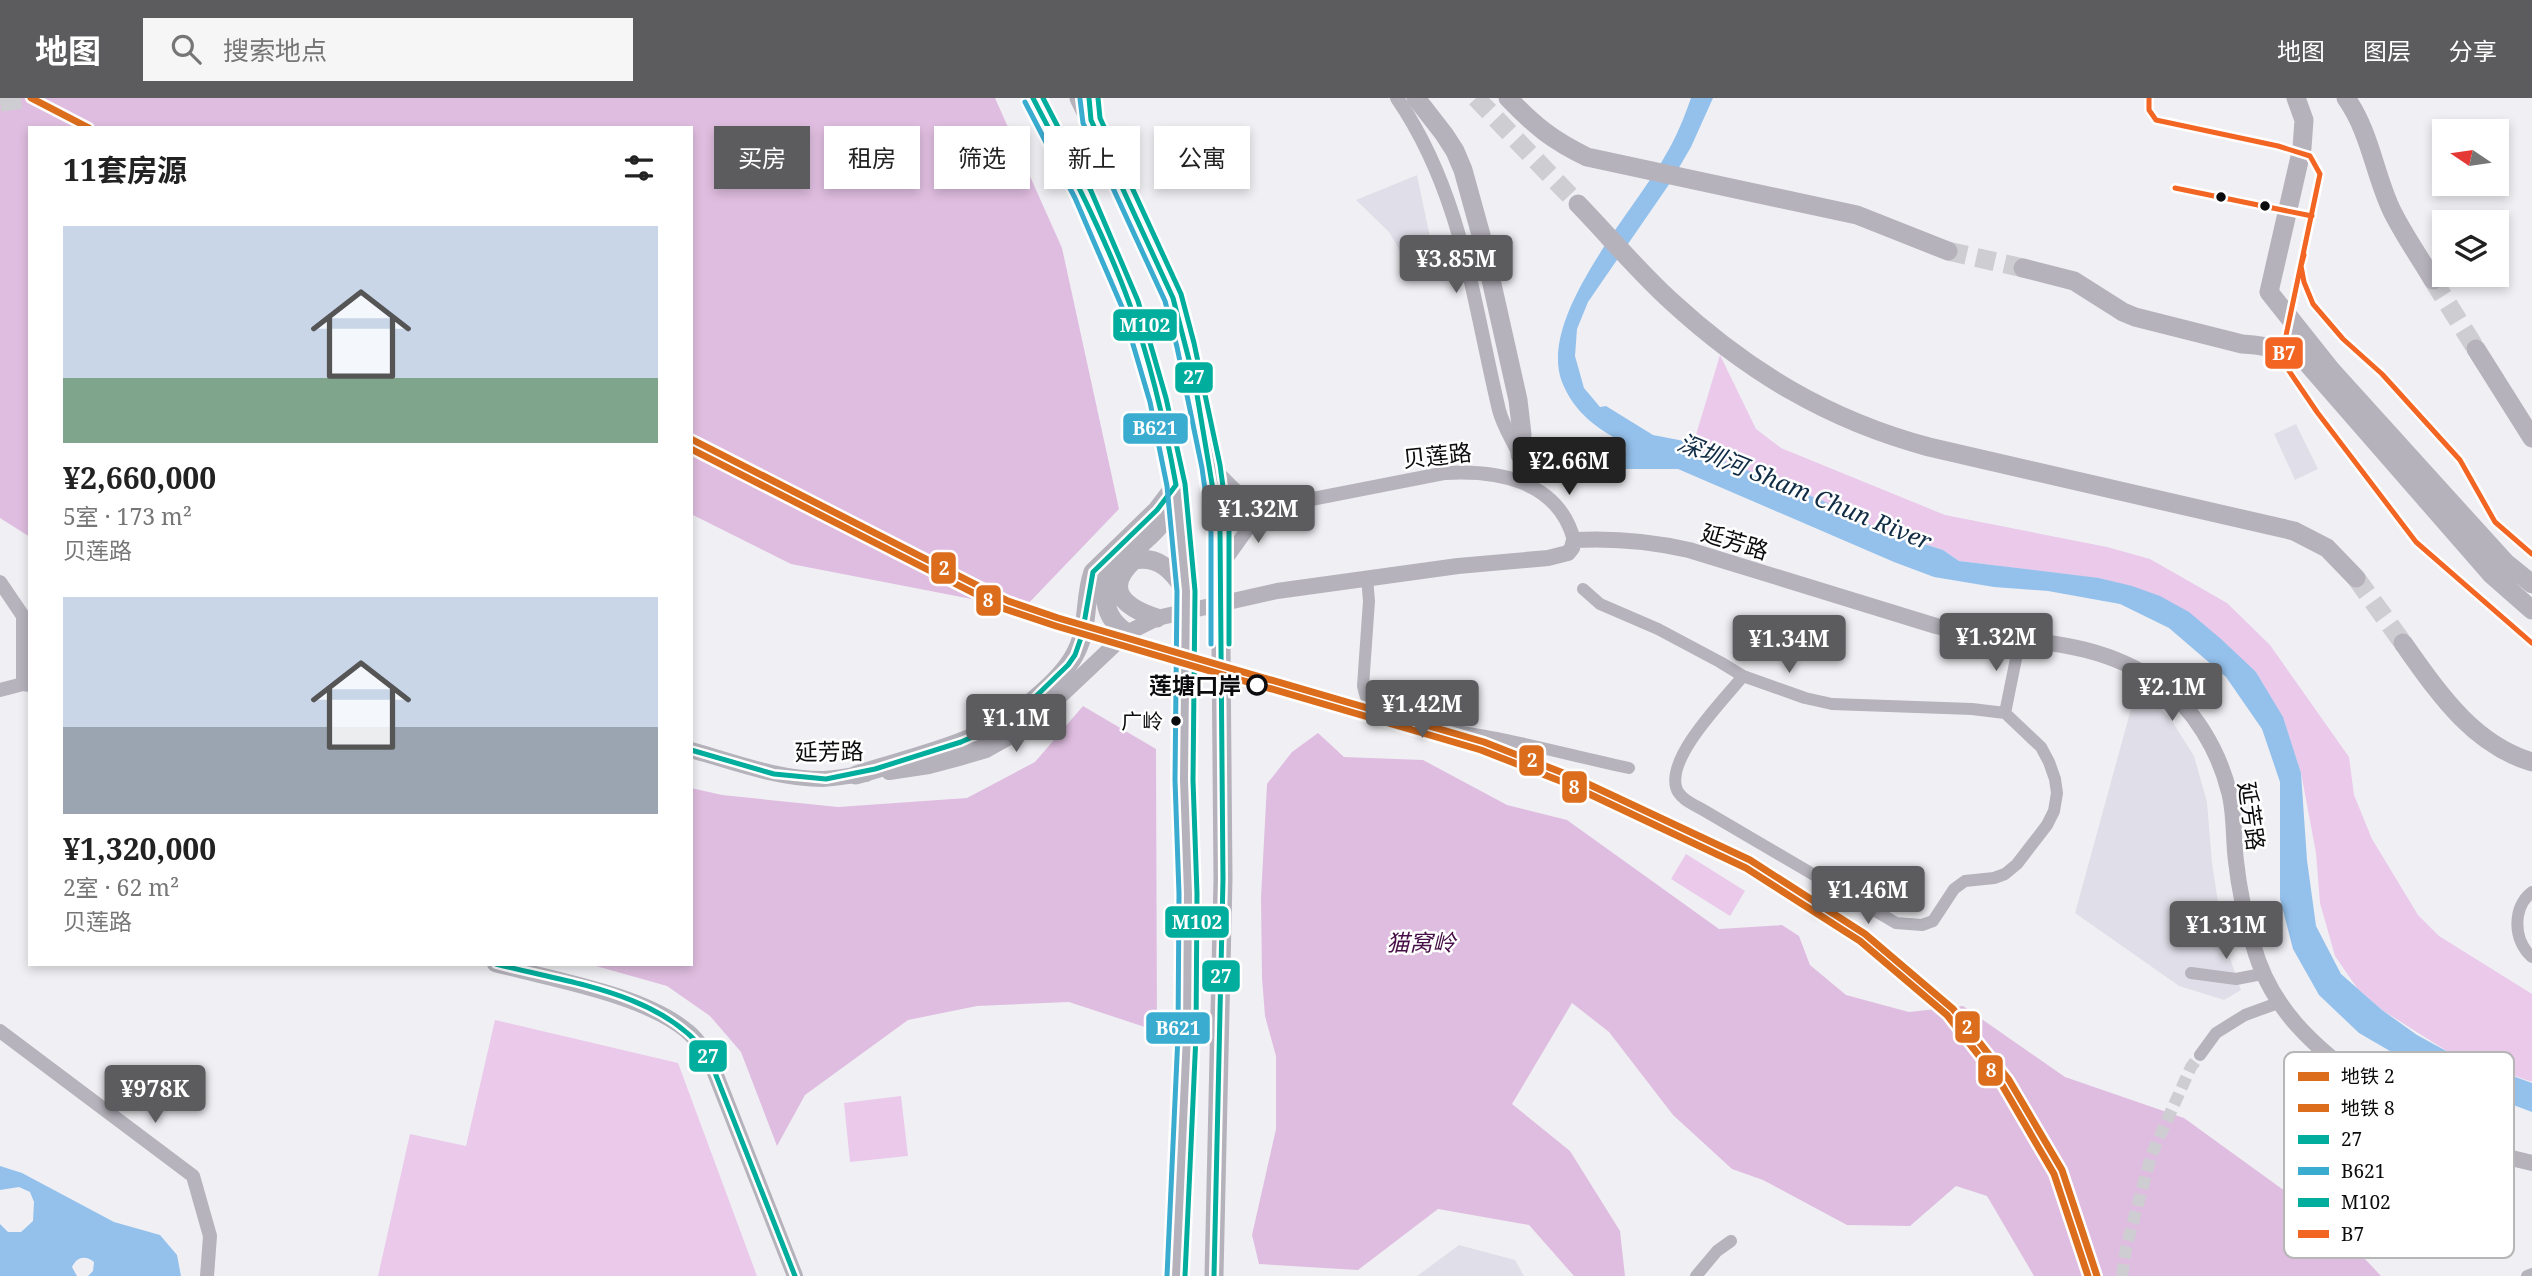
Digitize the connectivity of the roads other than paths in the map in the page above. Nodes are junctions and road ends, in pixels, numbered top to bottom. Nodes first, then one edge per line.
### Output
1 (1033, 98) edge
2 (1079, 98) edge
3 (1089, 98) edge
4 (1397, 98) edge
5 (1416, 98) edge
6 (1508, 98) edge
7 (2296, 98) edge
8 (2346, 98) edge
9 (1091, 120) junction
10 (1578, 204) tunnel mouth
11 (1948, 251) tunnel mouth
12 (2023, 268) tunnel mouth
13 (2432, 278) tunnel mouth
14 (2476, 349) tunnel mouth
15 (2532, 438) edge
16 (1520, 455) junction
17 (1211, 467) junction
18 (1527, 484) junction
19 (1176, 485) junction
20 (1276, 506) junction
21 (1574, 540) junction
22 (1222, 565) junction
23 (1367, 578) junction
24 (2356, 578) tunnel mouth
25 (0, 582) edge
26 (2532, 584) edge
27 (1583, 589) dead end
28 (1186, 591) junction
29 (2530, 608) edge
30 (1157, 618) junction
31 (1127, 633) junction
32 (2020, 639) junction
33 (2403, 643) tunnel mouth
34 (1743, 676) junction
35 (26, 684) edge
36 (0, 690) edge
37 (2005, 713) junction
38 (693, 751) edge
39 (2532, 762) edge
40 (1629, 768) dead end
41 (856, 775) junction
42 (2532, 892) edge
43 (2532, 957) edge
44 (503, 966) edge
45 (2191, 973) dead end
46 (2262, 974) junction
47 (2278, 1003) junction
48 (0, 1031) edge
49 (2324, 1052) edge
50 (2200, 1055) tunnel mouth
51 (2514, 1158) edge
52 (2532, 1163) edge
53 (1731, 1241) dead end
54 (2532, 1274) edge
55 (207, 1276) edge
56 (795, 1276) edge
57 (1176, 1276) edge
58 (1214, 1276) edge
59 (1696, 1276) edge
60 (2527, 1276) edge

1 - 19 highway
2 - 9 highway
3 - 9 highway
4 - 16 street
5 - 16 highway
6 - 11 highway
7 - 26 highway
8 - 13 highway
9 - 17 highway
10 - 24 highway
12 - 29 highway
14 - 15 highway
16 - 18 street
17 - 20 street, 贝莲路
17 - 22 highway
18 - 20 street, 贝莲路
18 - 21 street, 贝莲路
19 - 28 highway
19 - 31 highway
19 - 41 highway
20 - 22 street, 贝莲路
21 - 23 main road, 延芳路
21 - 32 main road, 延芳路
22 - 58 highway
23 - 30 main road, 延芳路
23 - 40 street
25 - 35 street
27 - 34 street
28 - 30 highway
28 - 57 highway
30 - 31 main road, 延芳路
31 - 41 main road, 延芳路
32 - 37 street
32 - 46 main road, 延芳路
33 - 39 highway
34 - 37 street
34 - 37 street
35 - 36 street
38 - 41 main road, 延芳路
42 - 43 street
44 - 56 main road
45 - 46 street
46 - 47 main road, 延芳路
47 - 49 main road, 延芳路
47 - 50 street
48 - 55 street
51 - 52 main road, 延芳路
53 - 59 street
54 - 60 street

